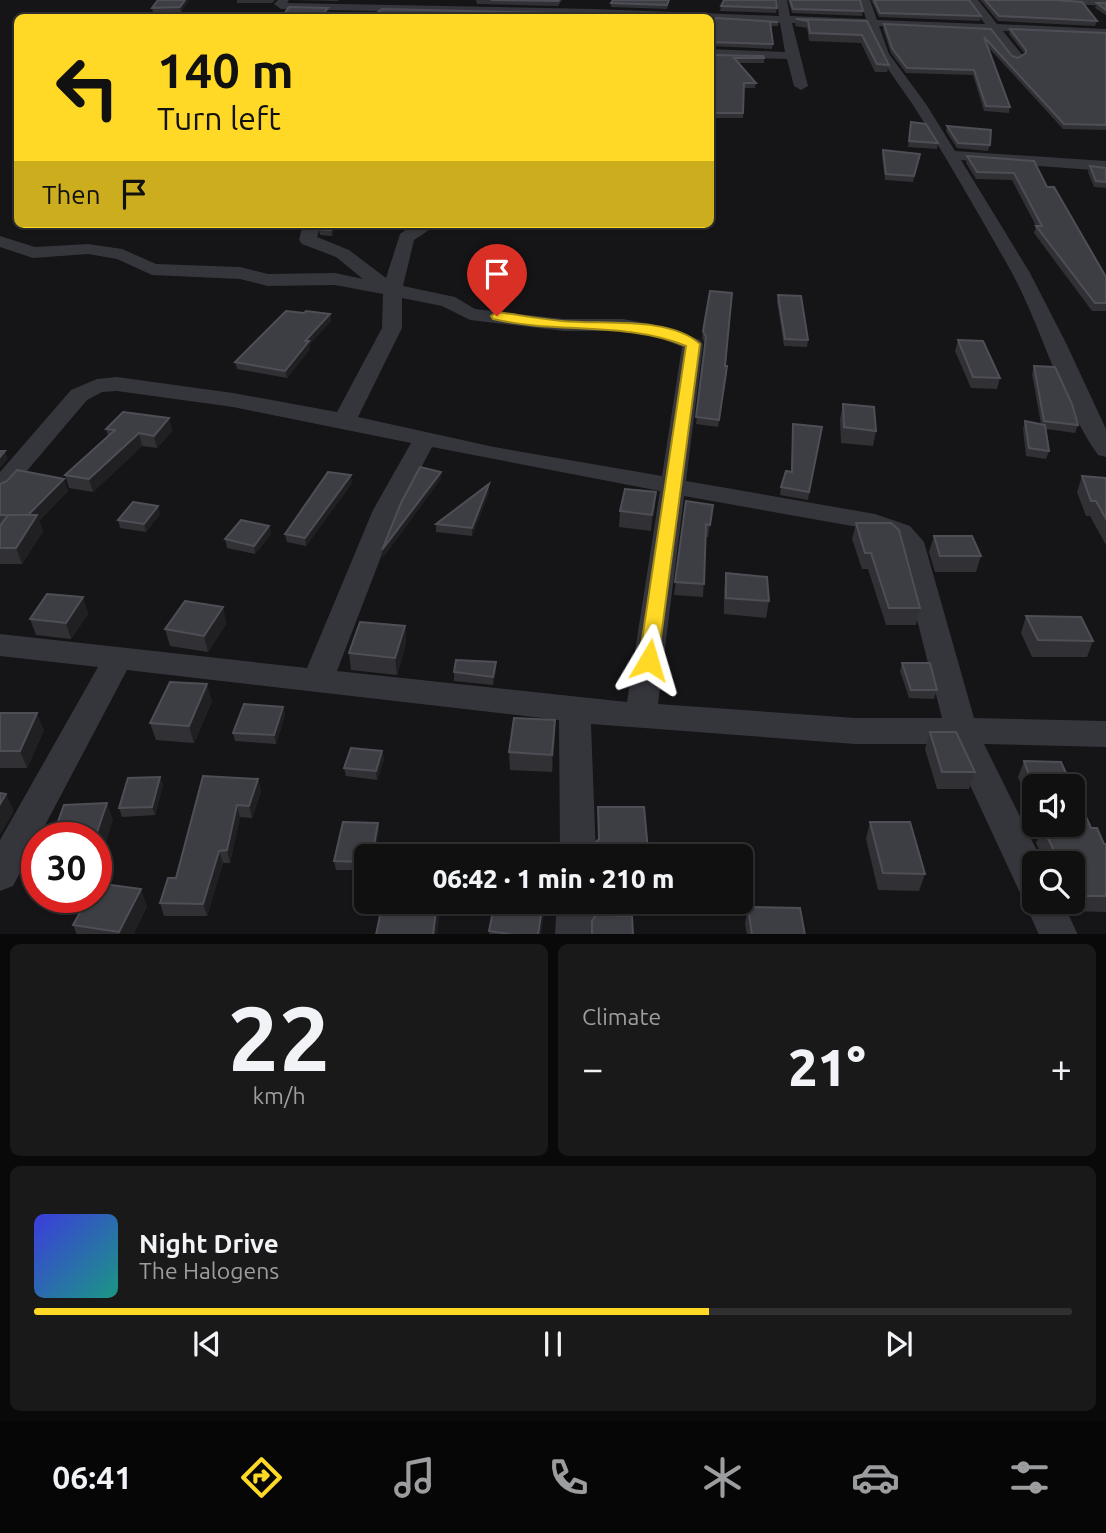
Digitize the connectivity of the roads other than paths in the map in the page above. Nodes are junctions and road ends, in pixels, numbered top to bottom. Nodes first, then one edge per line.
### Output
1 (284, 0) edge
2 (782, 0) edge
3 (865, 0) edge
4 (972, 0) edge
5 (1056, 0) edge
6 (674, 2) dead end
7 (1099, 2) edge
8 (364, 4) edge
9 (435, 9) edge
10 (513, 10) edge
11 (1106, 12) edge
12 (604, 14) edge
13 (673, 14) edge
14 (714, 18) edge
15 (786, 19) junction
16 (872, 22) junction
17 (995, 27) junction
18 (1106, 32) edge
19 (714, 53) edge
20 (792, 56) junction
21 (1017, 56) edge
22 (801, 86) dead end
23 (951, 155) junction
24 (1106, 166) edge
25 (311, 228) edge
26 (420, 228) edge
27 (0, 241) edge
28 (393, 291) junction
29 (345, 420) junction
30 (425, 438) junction
31 (1106, 450) edge
32 (673, 486) junction
33 (0, 487) edge
34 (0, 645) edge
35 (118, 659) junction
36 (317, 682) junction
37 (575, 710) junction
38 (641, 715) junction
39 (961, 731) junction
40 (1106, 734) edge
41 (578, 844) edge
42 (1022, 858) edge
43 (0, 876) edge
44 (575, 914) edge
45 (1049, 914) edge
46 (574, 934) edge
47 (1059, 934) edge

1 - 8 street
2 - 15 street
3 - 16 street
4 - 17 street
5 - 7 street
6 - 13 street
7 - 11 street
8 - 9 street
9 - 10 street
10 - 12 street
14 - 15 street
15 - 16 street
15 - 20 street
16 - 17 street
16 - 23 street
17 - 18 street
17 - 21 street
19 - 20 street
20 - 22 street
23 - 24 street
23 - 31 street
25 - 28 street
26 - 28 street
27 - 28 street
28 - 29 street
28 - 32 street
29 - 30 street
29 - 33 street
30 - 32 street
30 - 36 street
32 - 38 street
32 - 39 street
34 - 35 street
35 - 36 street
35 - 43 street
36 - 37 street
37 - 38 street
37 - 41 street
38 - 39 street
39 - 40 street
39 - 42 street
44 - 46 street
45 - 47 street

